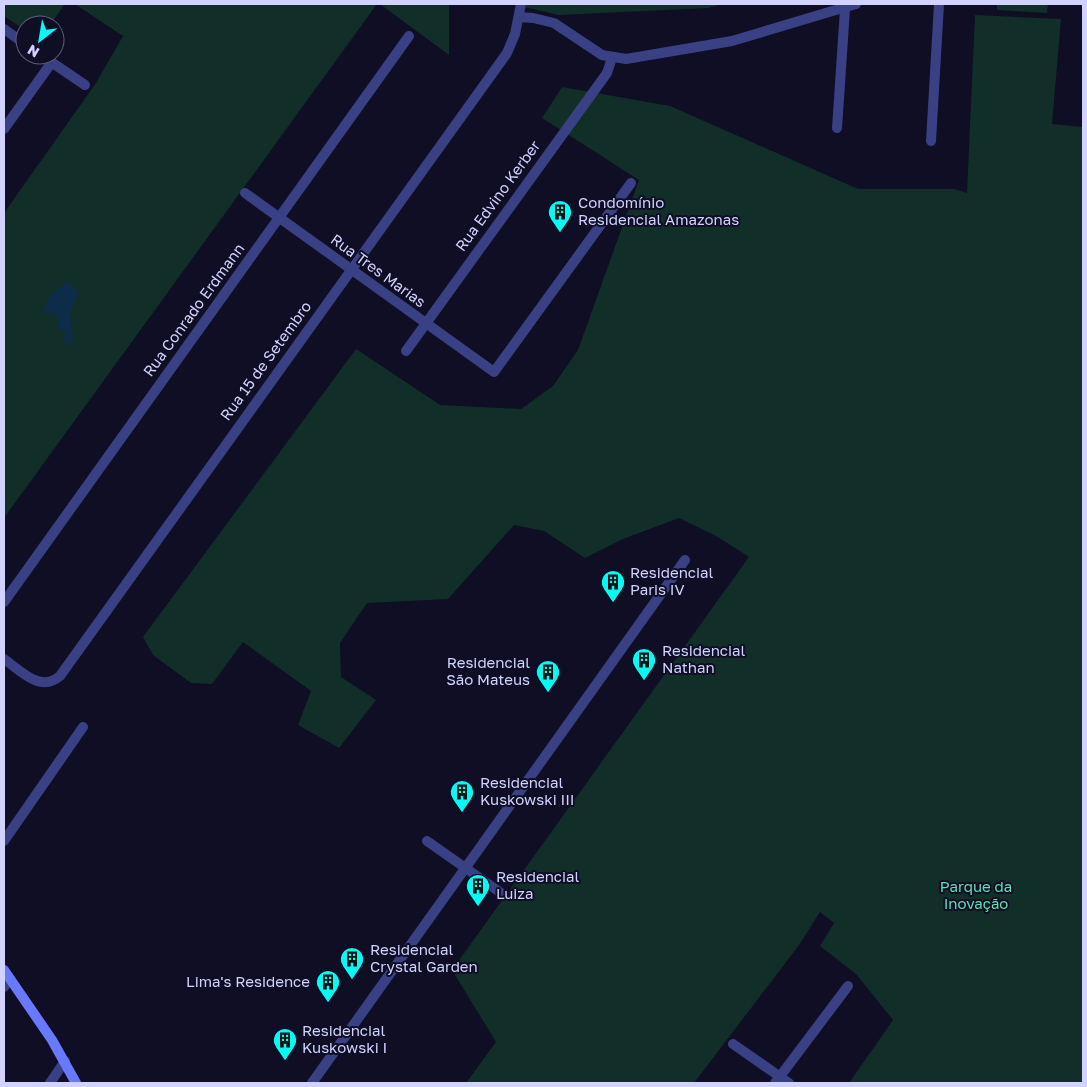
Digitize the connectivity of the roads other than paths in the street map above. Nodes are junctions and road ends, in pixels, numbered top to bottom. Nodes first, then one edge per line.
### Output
1 (521, 4) edge
2 (856, 4) edge
3 (939, 4) edge
4 (845, 8) junction
5 (519, 17) junction
6 (4, 29) edge
7 (409, 36) dead end
8 (15, 37) edge
9 (612, 58) junction
10 (50, 65) edge
11 (56, 65) edge
12 (85, 85) dead end
13 (838, 128) dead end
14 (4, 129) edge
15 (931, 141) dead end
16 (631, 183) dead end
17 (245, 193) dead end
18 (279, 218) junction
19 (350, 270) junction
20 (426, 323) junction
21 (406, 351) dead end
22 (685, 560) dead end
23 (4, 602) edge
24 (4, 659) edge
25 (83, 727) dead end
26 (4, 841) edge
27 (427, 841) dead end
28 (466, 868) junction
29 (501, 893) dead end
30 (6, 979) edge
31 (848, 986) dead end
32 (733, 1044) dead end
33 (65, 1061) junction
34 (781, 1081) edge
35 (50, 1083) edge
36 (76, 1083) edge
37 (312, 1083) edge

1 - 5 street, Rua 15 de Setembro
2 - 4 street
3 - 15 street
4 - 9 street
4 - 13 street
5 - 9 street
5 - 19 street, Rua 15 de Setembro
6 - 8 street
7 - 18 street, Rua Conrado Erdmann
9 - 20 street, Rua Edvino Kerber
10 - 14 street
11 - 12 street
16 - 20 street, Rua Tres Marias
17 - 18 street, Rua Tres Marias
18 - 19 street, Rua Tres Marias
18 - 23 street, Rua Conrado Erdmann
19 - 20 street, Rua Tres Marias
19 - 24 street, Rua 15 de Setembro
20 - 21 street, Rua Edvino Kerber
22 - 28 street
25 - 26 street
27 - 28 street
28 - 29 street
28 - 37 street
30 - 33 street
31 - 34 street
32 - 34 street
33 - 35 street
33 - 36 street

